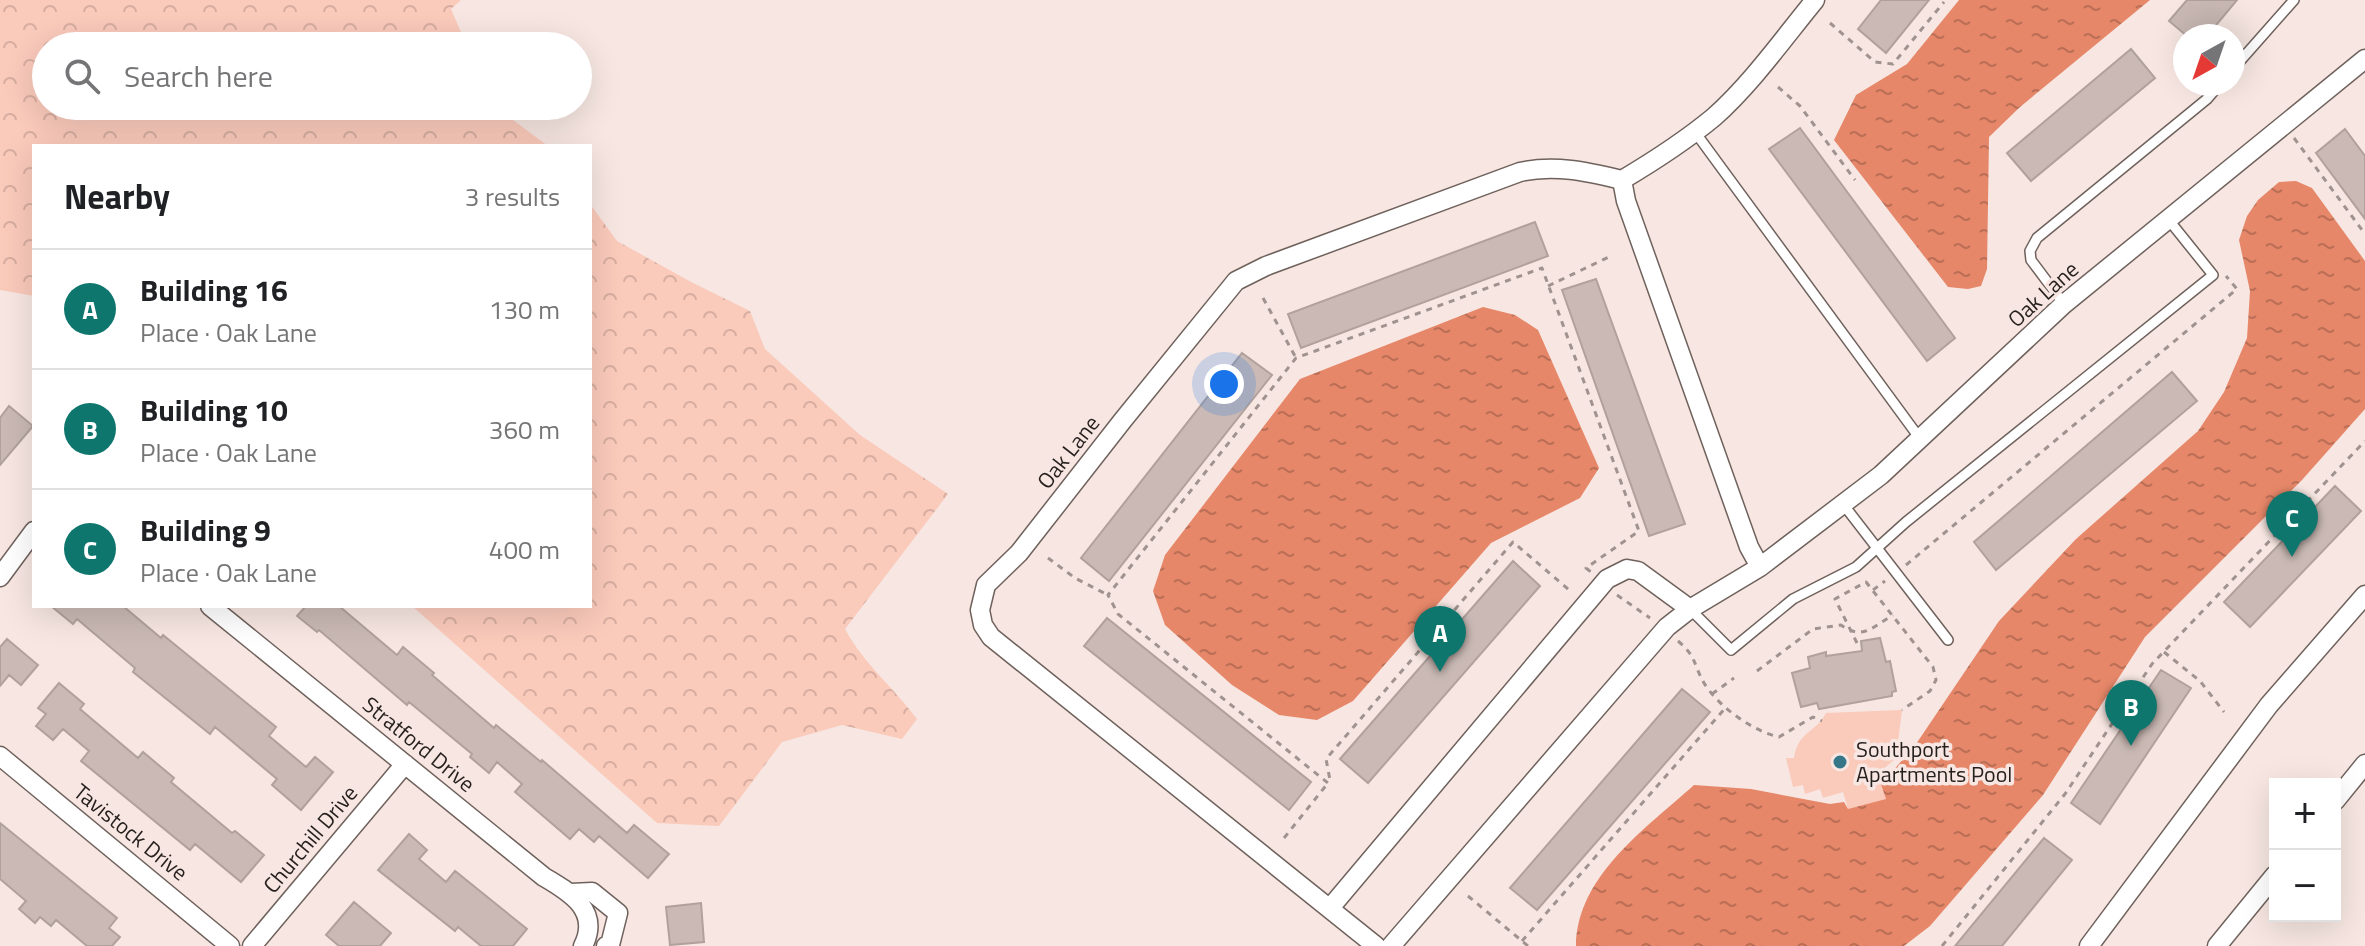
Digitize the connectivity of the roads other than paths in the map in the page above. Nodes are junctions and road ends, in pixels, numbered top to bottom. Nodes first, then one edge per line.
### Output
1 (1815, 0) edge
2 (2294, 0) edge
3 (2245, 55) edge
4 (2364, 62) edge
5 (2210, 96) edge
6 (1695, 132) junction
7 (1622, 180) junction
8 (2168, 219) junction
9 (2064, 304) junction
10 (1921, 440) junction
11 (1843, 504) junction
12 (32, 534) edge
13 (1877, 548) junction
14 (1760, 567) junction
15 (0, 577) edge
16 (2365, 595) edge
17 (212, 608) edge
18 (1690, 609) junction
19 (1948, 640) dead end
20 (0, 756) edge
21 (405, 764) junction
22 (2365, 764) edge
23 (2341, 794) edge
24 (2269, 882) edge
25 (571, 893) junction
26 (1330, 908) junction
27 (230, 946) edge
28 (252, 946) edge
29 (583, 946) edge
30 (606, 946) edge
31 (1376, 946) edge
32 (1391, 946) edge
33 (2089, 946) edge
34 (2217, 946) edge

1 - 6 street
2 - 3 lane
4 - 8 street, Oak Lane
5 - 9 lane
6 - 7 street
6 - 10 lane
7 - 14 street
7 - 26 street, Oak Lane
8 - 9 street, Oak Lane
8 - 13 lane
9 - 10 street, Oak Lane
10 - 11 street, Oak Lane
11 - 13 lane
11 - 14 street, Oak Lane
12 - 15 street
13 - 18 lane
13 - 19 lane
14 - 18 street, Oak Lane
16 - 33 street
17 - 21 street, Stratford Drive
18 - 26 street
18 - 32 street, Oak Lane
20 - 27 street, Tavistock Drive
21 - 25 street, Stratford Drive
21 - 28 street, Churchill Drive
22 - 23 street
24 - 34 street
25 - 29 street, Stratford Drive
25 - 30 street
26 - 31 street, Oak Lane

